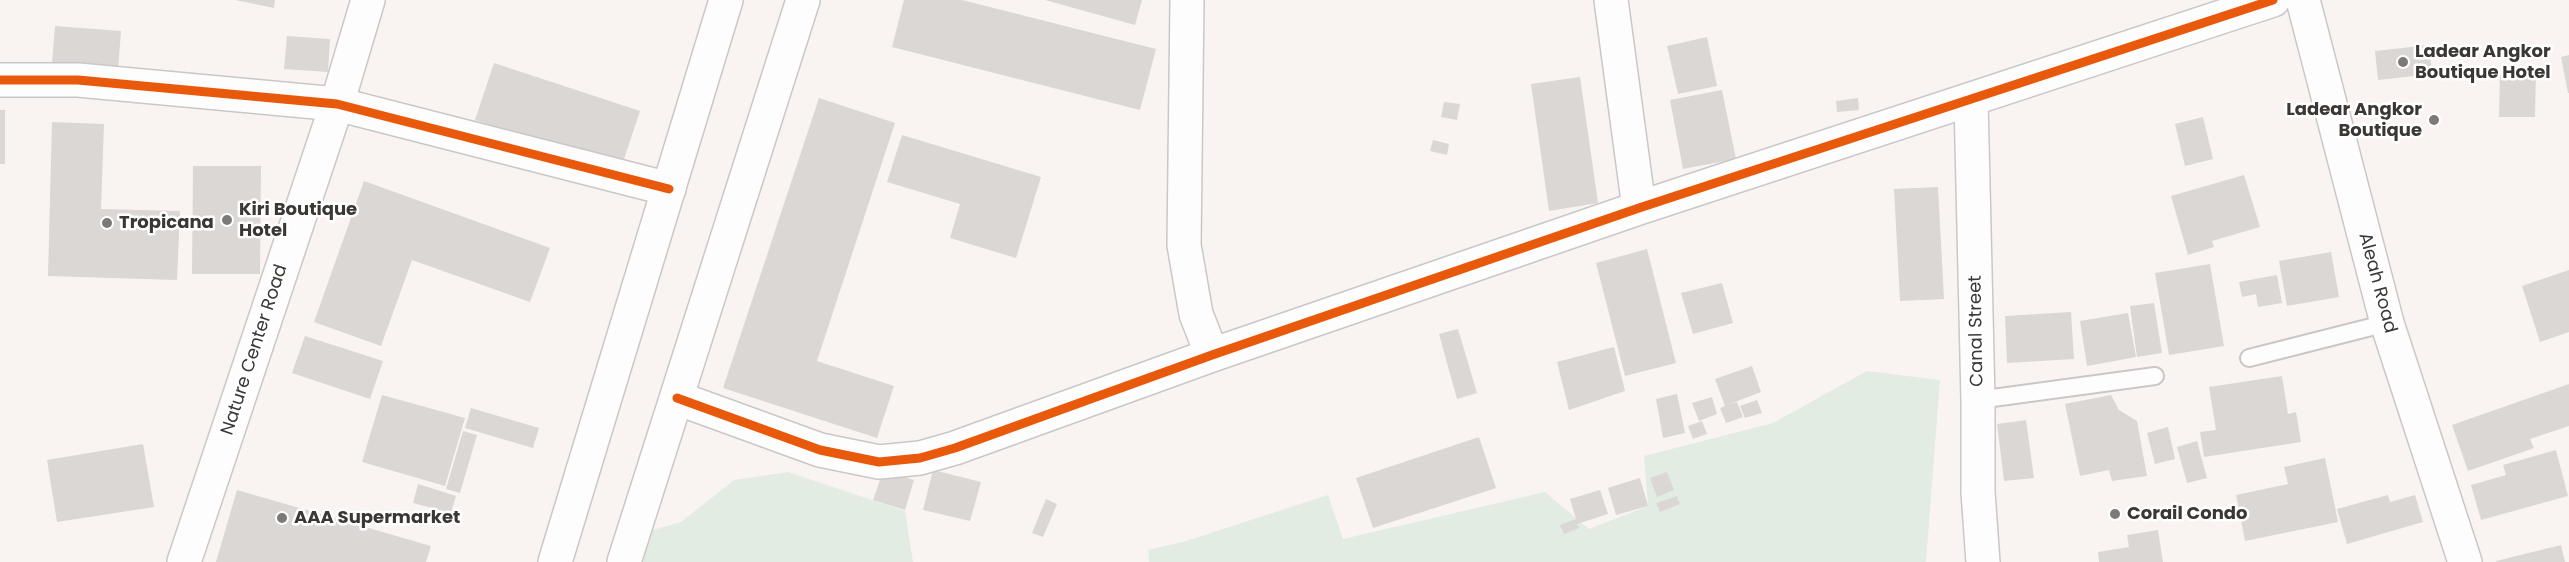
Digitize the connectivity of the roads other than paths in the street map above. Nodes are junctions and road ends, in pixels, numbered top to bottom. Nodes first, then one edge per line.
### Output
1 (368, 0) edge
2 (726, 0) edge
3 (803, 0) edge
4 (1187, 0) edge
5 (1611, 0) edge
6 (2273, 0) edge
7 (2303, 0) edge
8 (0, 80) edge
9 (1971, 100) junction
10 (337, 104) junction
11 (669, 189) junction
12 (1639, 208) junction
13 (2387, 323) junction
14 (1212, 355) junction
15 (2249, 358) dead end
16 (2155, 376) dead end
17 (677, 398) junction
18 (1978, 400) junction
19 (184, 562) edge
20 (555, 562) edge
21 (624, 562) edge
22 (1983, 562) edge
23 (2465, 562) edge

1 - 10 street, Nature Center Road
2 - 11 street
3 - 17 street
4 - 14 street
5 - 12 street
6 - 9 street
7 - 13 street, Aleah Road
8 - 10 street
9 - 12 street
9 - 18 street, Canal Street
10 - 11 street
10 - 19 street, Nature Center Road
11 - 20 street
12 - 14 street
13 - 15 lane
13 - 23 street, Aleah Road
14 - 17 street
16 - 18 lane
17 - 21 street
18 - 22 street, Canal Street

